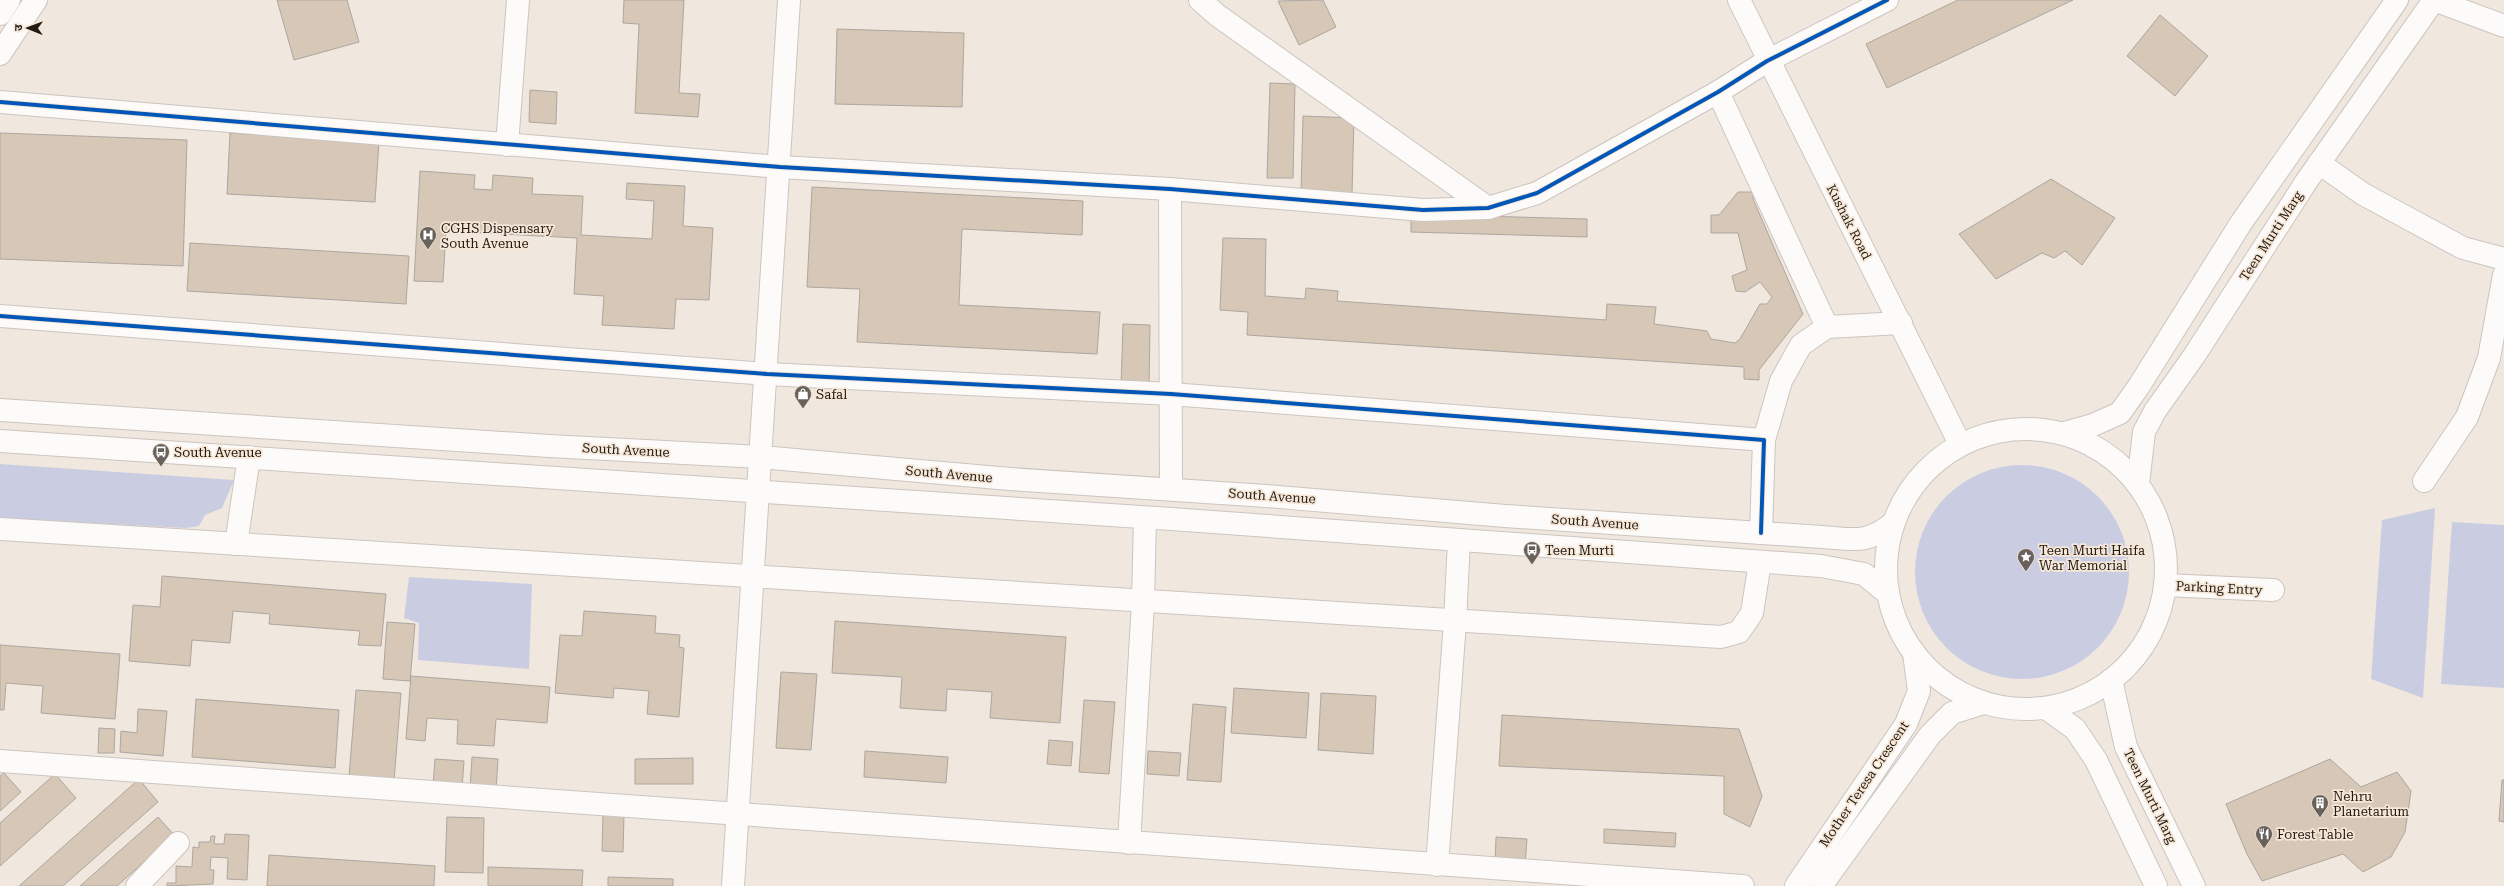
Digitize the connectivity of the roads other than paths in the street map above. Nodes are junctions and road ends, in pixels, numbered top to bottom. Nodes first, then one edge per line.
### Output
1 (9, 0) edge
2 (36, 0) edge
3 (518, 0) edge
4 (789, 0) edge
5 (1200, 0) edge
6 (1739, 0) edge
7 (1886, 0) edge
8 (2397, 0) edge
9 (2434, 0) edge
10 (0, 14) edge
11 (2504, 26) edge
12 (0, 54) edge
13 (1768, 61) junction
14 (1718, 92) junction
15 (0, 102) edge
16 (507, 145) junction
17 (2319, 163) junction
18 (780, 167) junction
19 (1170, 189) junction
20 (1488, 208) junction
21 (2504, 258) edge
22 (2504, 275) edge
23 (0, 316) edge
24 (1901, 323) junction
25 (1827, 327) junction
26 (767, 374) junction
27 (1171, 394) junction
28 (0, 410) edge
29 (2064, 433) junction
30 (1764, 440) junction
31 (0, 441) edge
32 (1960, 444) junction
33 (249, 457) junction
34 (761, 458) junction
35 (2424, 481) dead end
36 (2138, 484) junction
37 (1171, 489) junction
38 (759, 491) junction
39 (1145, 518) junction
40 (1893, 523) junction
41 (0, 529) edge
42 (1761, 533) junction
43 (1459, 540) junction
44 (236, 544) junction
45 (1760, 562) junction
46 (754, 576) junction
47 (2165, 585) junction
48 (2273, 590) dead end
49 (1887, 593) junction
50 (1143, 602) junction
51 (1455, 622) junction
52 (1914, 653) junction
53 (2111, 680) junction
54 (1983, 703) junction
55 (2046, 708) junction
56 (0, 761) edge
57 (738, 815) junction
58 (178, 843) dead end
59 (1129, 843) junction
60 (1437, 865) junction
61 (137, 886) edge
62 (733, 886) edge
63 (1744, 886) edge
64 (1796, 886) edge
65 (1821, 886) edge
66 (2156, 886) edge
67 (2194, 886) edge

1 - 10 street
2 - 12 street
3 - 16 street
4 - 18 street
5 - 20 street
6 - 13 street, Kushak Road
7 - 13 street
8 - 29 street
9 - 11 street
9 - 17 street, Teen Murti Marg
13 - 14 street
13 - 24 street, Kushak Road
14 - 20 street
14 - 25 street
15 - 16 street
16 - 18 street
17 - 21 street
17 - 36 street, Teen Murti Marg
18 - 19 street
18 - 26 street
19 - 20 street
19 - 27 street
22 - 35 street
23 - 26 street
24 - 25 street
24 - 32 street, Kushak Road
25 - 30 street
26 - 27 street
26 - 34 street
27 - 30 street
27 - 37 street
28 - 34 street, South Avenue
29 - 32 street
29 - 36 street
30 - 42 street
31 - 33 street
32 - 40 street
33 - 38 street
33 - 44 street
34 - 37 street, South Avenue
34 - 38 street
36 - 47 street
37 - 42 street, South Avenue
38 - 39 street
38 - 46 street
39 - 43 street
39 - 50 street
40 - 42 street, South Avenue
40 - 49 street
41 - 44 street
43 - 45 street
43 - 51 street
44 - 46 street
45 - 49 street
45 - 51 street
46 - 50 street
46 - 57 street
47 - 48 street, Parking Entry
47 - 53 street
49 - 52 street
50 - 51 street
50 - 59 street
51 - 60 street
52 - 54 street
52 - 64 street, Mother Teresa Crescent
53 - 55 street
53 - 67 street, Teen Murti Marg
54 - 55 street
54 - 65 street, Mother Teresa Crescent
55 - 66 street
56 - 57 street
57 - 59 street
57 - 62 street
58 - 61 street
59 - 60 street
60 - 63 street

